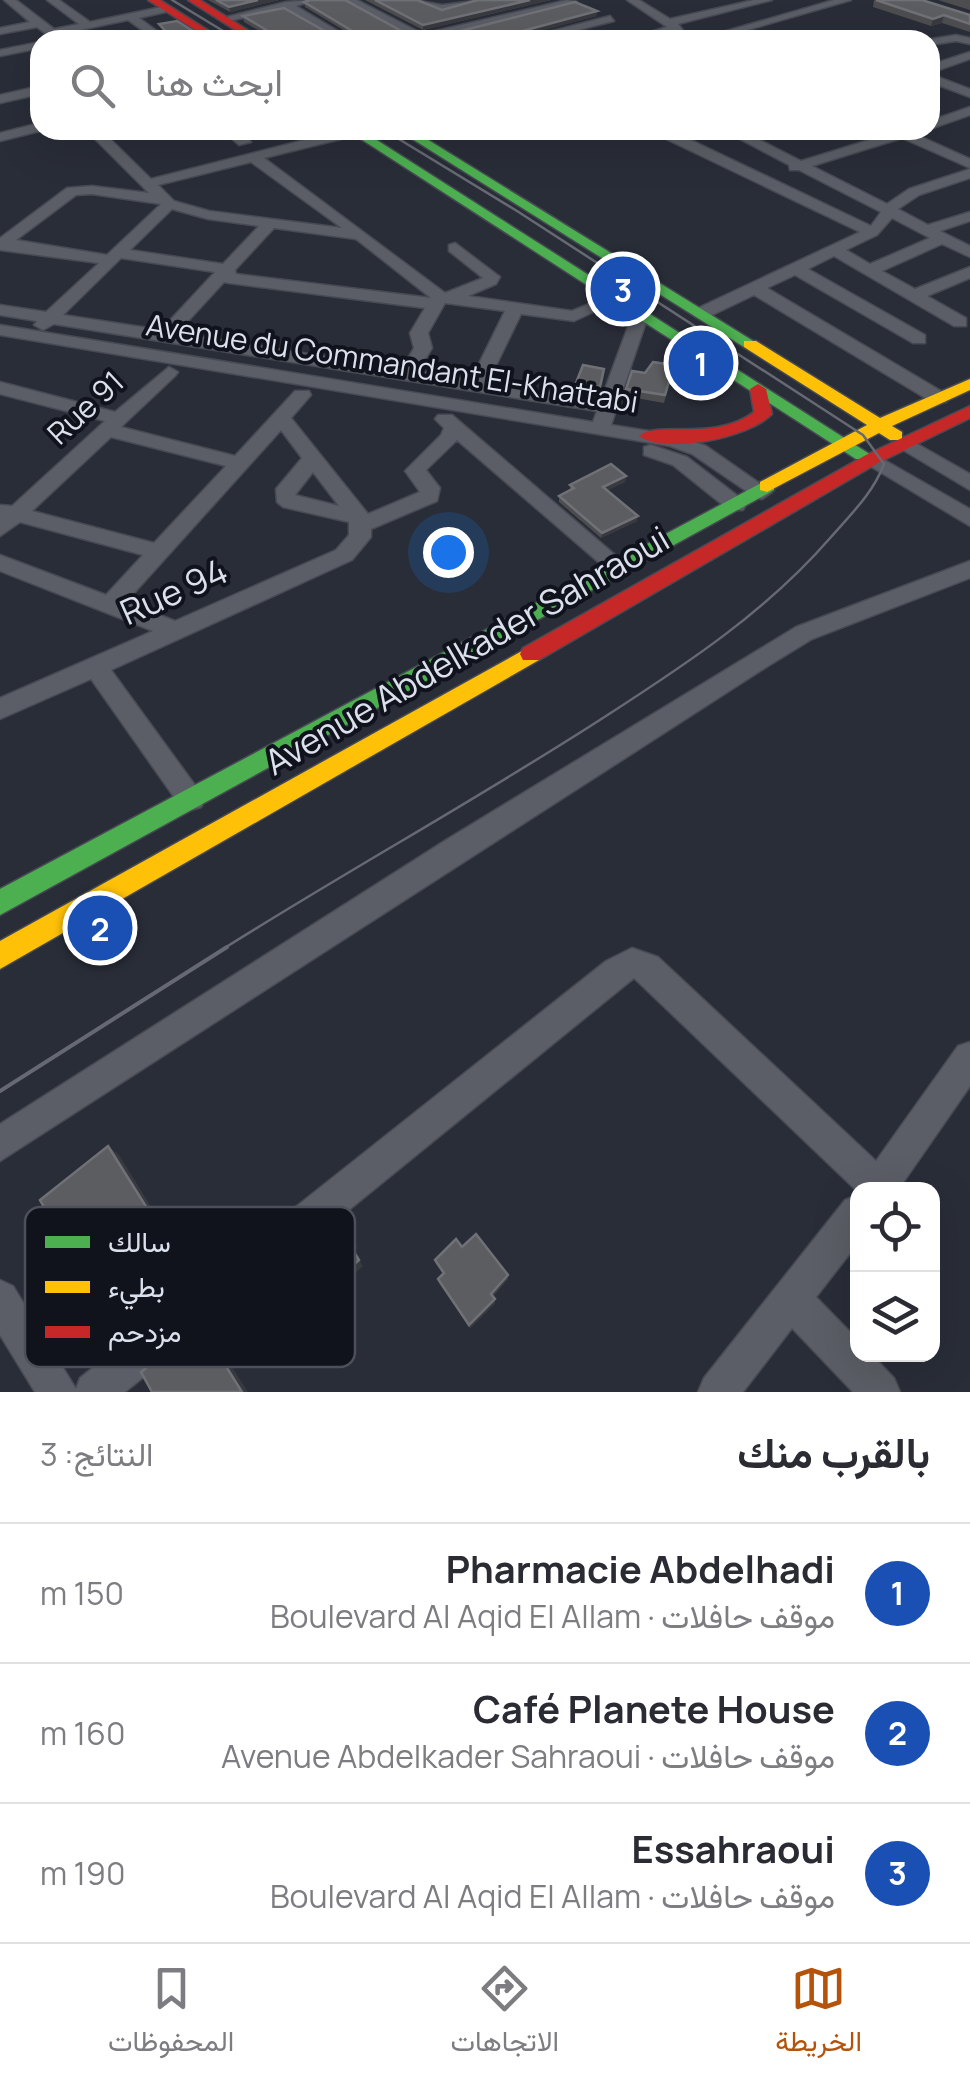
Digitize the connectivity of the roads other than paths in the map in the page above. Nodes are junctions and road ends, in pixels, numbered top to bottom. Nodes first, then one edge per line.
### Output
1 (9, 0) edge
2 (52, 0) edge
3 (310, 0) edge
4 (376, 0) edge
5 (419, 0) edge
6 (478, 0) edge
7 (632, 0) edge
8 (199, 1) edge
9 (570, 1) edge
10 (756, 1) edge
11 (353, 2) edge
12 (849, 2) edge
13 (692, 3) dead end
14 (160, 4) edge
15 (286, 5) junction
16 (510, 6) edge
17 (526, 13) junction
18 (715, 14) junction
19 (132, 18) junction
20 (39, 23) junction
21 (673, 25) junction
22 (89, 26) junction
23 (48, 30) edge
24 (76, 30) edge
25 (149, 30) edge
26 (221, 30) edge
27 (329, 30) edge
28 (404, 30) edge
29 (457, 30) edge
30 (565, 30) edge
31 (659, 30) edge
32 (680, 30) edge
33 (741, 30) edge
34 (760, 30) edge
35 (0, 31) edge
36 (940, 40) edge
37 (970, 42) edge
38 (30, 47) edge
39 (20, 49) junction
40 (0, 53) edge
41 (970, 55) edge
42 (0, 65) edge
43 (940, 65) edge
44 (940, 82) edge
45 (970, 93) edge
46 (6, 97) edge
47 (24, 107) dead end
48 (941, 108) dead end
49 (964, 113) edge
50 (940, 121) edge
51 (30, 130) edge
52 (0, 137) edge
53 (104, 140) edge
54 (242, 140) edge
55 (319, 140) edge
56 (368, 140) edge
57 (423, 140) edge
58 (679, 140) edge
59 (714, 140) edge
60 (751, 140) edge
61 (878, 140) edge
62 (923, 140) edge
63 (244, 142) dead end
64 (694, 148) junction
65 (254, 157) junction
66 (970, 164) edge
67 (801, 166) junction
68 (970, 174) edge
69 (761, 178) junction
70 (150, 183) junction
71 (166, 201) junction
72 (890, 210) junction
73 (968, 219) edge
74 (270, 223) junction
75 (872, 232) junction
76 (935, 234) junction
77 (360, 235) junction
78 (2, 244) edge
79 (455, 248) dead end
80 (836, 251) junction
81 (970, 252) edge
82 (113, 256) junction
83 (228, 269) junction
84 (797, 269) junction
85 (868, 271) junction
86 (970, 272) edge
87 (754, 288) junction
88 (912, 296) junction
89 (616, 298) junction
90 (442, 300) junction
91 (515, 308) junction
92 (0, 310) edge
93 (702, 313) junction
94 (641, 314) junction
95 (50, 318) junction
96 (965, 320) edge
97 (0, 330) edge
98 (32, 336) junction
99 (165, 336) junction
100 (0, 345) edge
101 (896, 348) junction
102 (169, 372) junction
103 (407, 374) junction
104 (970, 384) edge
105 (477, 386) junction
106 (0, 388) edge
107 (758, 388) junction
108 (302, 395) junction
109 (939, 398) junction
110 (608, 407) junction
111 (970, 411) edge
112 (281, 418) junction
113 (450, 423) junction
114 (113, 424) junction
115 (880, 425) junction
116 (600, 429) junction
117 (648, 436) junction
118 (906, 442) junction
119 (845, 446) junction
120 (872, 459) junction
121 (312, 460) junction
122 (240, 463) junction
123 (970, 484) edge
124 (762, 492) junction
125 (736, 505) junction
126 (9, 511) edge
127 (970, 518) edge
128 (360, 521) junction
129 (0, 529) edge
130 (160, 552) junction
131 (0, 563) edge
132 (618, 567) junction
133 (970, 570) edge
134 (108, 607) junction
135 (175, 630) junction
136 (94, 665) junction
137 (0, 710) edge
138 (191, 799) junction
139 (0, 903) edge
140 (0, 956) edge
141 (970, 1058) edge
142 (0, 1144) edge
143 (857, 1182) edge
144 (881, 1182) edge
145 (324, 1207) edge
146 (850, 1223) edge
147 (790, 1299) junction
148 (1, 1303) edge
149 (25, 1342) edge
150 (41, 1367) edge
151 (125, 1367) edge
152 (56, 1392) edge
153 (94, 1392) edge
154 (718, 1392) edge
155 (880, 1392) edge

1 - 20 street
2 - 22 street
3 - 15 street
4 - 11 street
5 - 6 street
7 - 21 street
8 - 26 main road
9 - 17 street
9 - 30 street
10 - 18 street
11 - 28 street
12 - 33 street
12 - 34 street
13 - 18 street
14 - 19 street
14 - 26 main road
15 - 26 street
15 - 27 street
16 - 17 street
17 - 29 street
18 - 21 street
19 - 22 street
19 - 25 street
20 - 23 street
20 - 35 street
21 - 31 street
21 - 32 street
22 - 24 street
36 - 37 street
38 - 39 street
39 - 40 street
39 - 42 street
41 - 43 street
44 - 45 street
46 - 47 street
48 - 49 street
49 - 50 street
51 - 52 street
53 - 70 street
54 - 63 street
55 - 65 street
56 - 89 main road
57 - 93 main road
58 - 64 street
59 - 64 street
60 - 67 street
61 - 67 street
62 - 66 street
64 - 69 street
65 - 70 street
65 - 77 street
67 - 69 street
67 - 72 street
68 - 72 street
69 - 75 street
70 - 71 street
71 - 74 street
71 - 78 street
71 - 82 street
72 - 75 street
72 - 76 street
73 - 76 street
74 - 77 street
74 - 83 street
75 - 80 street
76 - 81 street
76 - 85 street
77 - 90 street
78 - 82 street
79 - 90 street
80 - 84 street
80 - 85 street
82 - 83 street
82 - 95 street
83 - 90 street
83 - 99 street
84 - 87 street
84 - 101 street
85 - 88 street
86 - 88 street
87 - 93 street
87 - 101 street
88 - 96 street
89 - 91 street
89 - 94 main road
90 - 91 street
90 - 103 street
91 - 105 street
92 - 95 street
93 - 115 main road
94 - 107 main road
94 - 110 street
95 - 98 street
95 - 99 street
96 - 101 street
97 - 98 street, Avenue du Commandant El-Khattabi
98 - 116 street, Avenue du Commandant El-Khattabi
99 - 103 street
100 - 102 street, Avenue du Commandant El-Khattabi
101 - 109 street
102 - 108 street, Avenue du Commandant El-Khattabi
102 - 114 street, Rue 91
103 - 105 street
104 - 109 main road, Avenue Abdelkader Sahraoui
105 - 110 street
106 - 114 street
107 - 117 main road
107 - 119 main road
108 - 112 street
108 - 113 street, Avenue du Commandant El-Khattabi
109 - 115 main road, Avenue Abdelkader Sahraoui
110 - 116 street
111 - 118 main road, Avenue Abdelkader Sahraoui
112 - 121 street
112 - 122 street
113 - 125 street, Avenue du Commandant El-Khattabi
113 - 128 street
113 - 132 street
114 - 122 street
114 - 126 street, Rue 91
115 - 118 main road
115 - 119 main road, Avenue Abdelkader Sahraoui
116 - 117 street, Avenue du Commandant El-Khattabi
117 - 124 street, Avenue du Commandant El-Khattabi
118 - 120 main road, Avenue Abdelkader Sahraoui
118 - 123 street
119 - 120 main road
119 - 124 main road, Avenue Abdelkader Sahraoui
120 - 127 street
120 - 140 main road, Avenue Abdelkader Sahraoui
121 - 128 street
121 - 128 street
122 - 130 street
124 - 125 main road, Avenue Abdelkader Sahraoui
125 - 132 main road, Avenue Abdelkader Sahraoui
126 - 129 street, Rue 91
126 - 130 street
128 - 135 street, Rue 94
130 - 134 street
131 - 134 street
132 - 138 main road, Avenue Abdelkader Sahraoui
133 - 142 street
134 - 135 street
135 - 136 street, Rue 94
136 - 137 street, Rue 94
136 - 138 street
138 - 139 main road, Avenue Abdelkader Sahraoui
141 - 144 street
143 - 145 street
146 - 147 street
147 - 154 street
147 - 155 street
148 - 149 street
150 - 152 street
151 - 153 street

